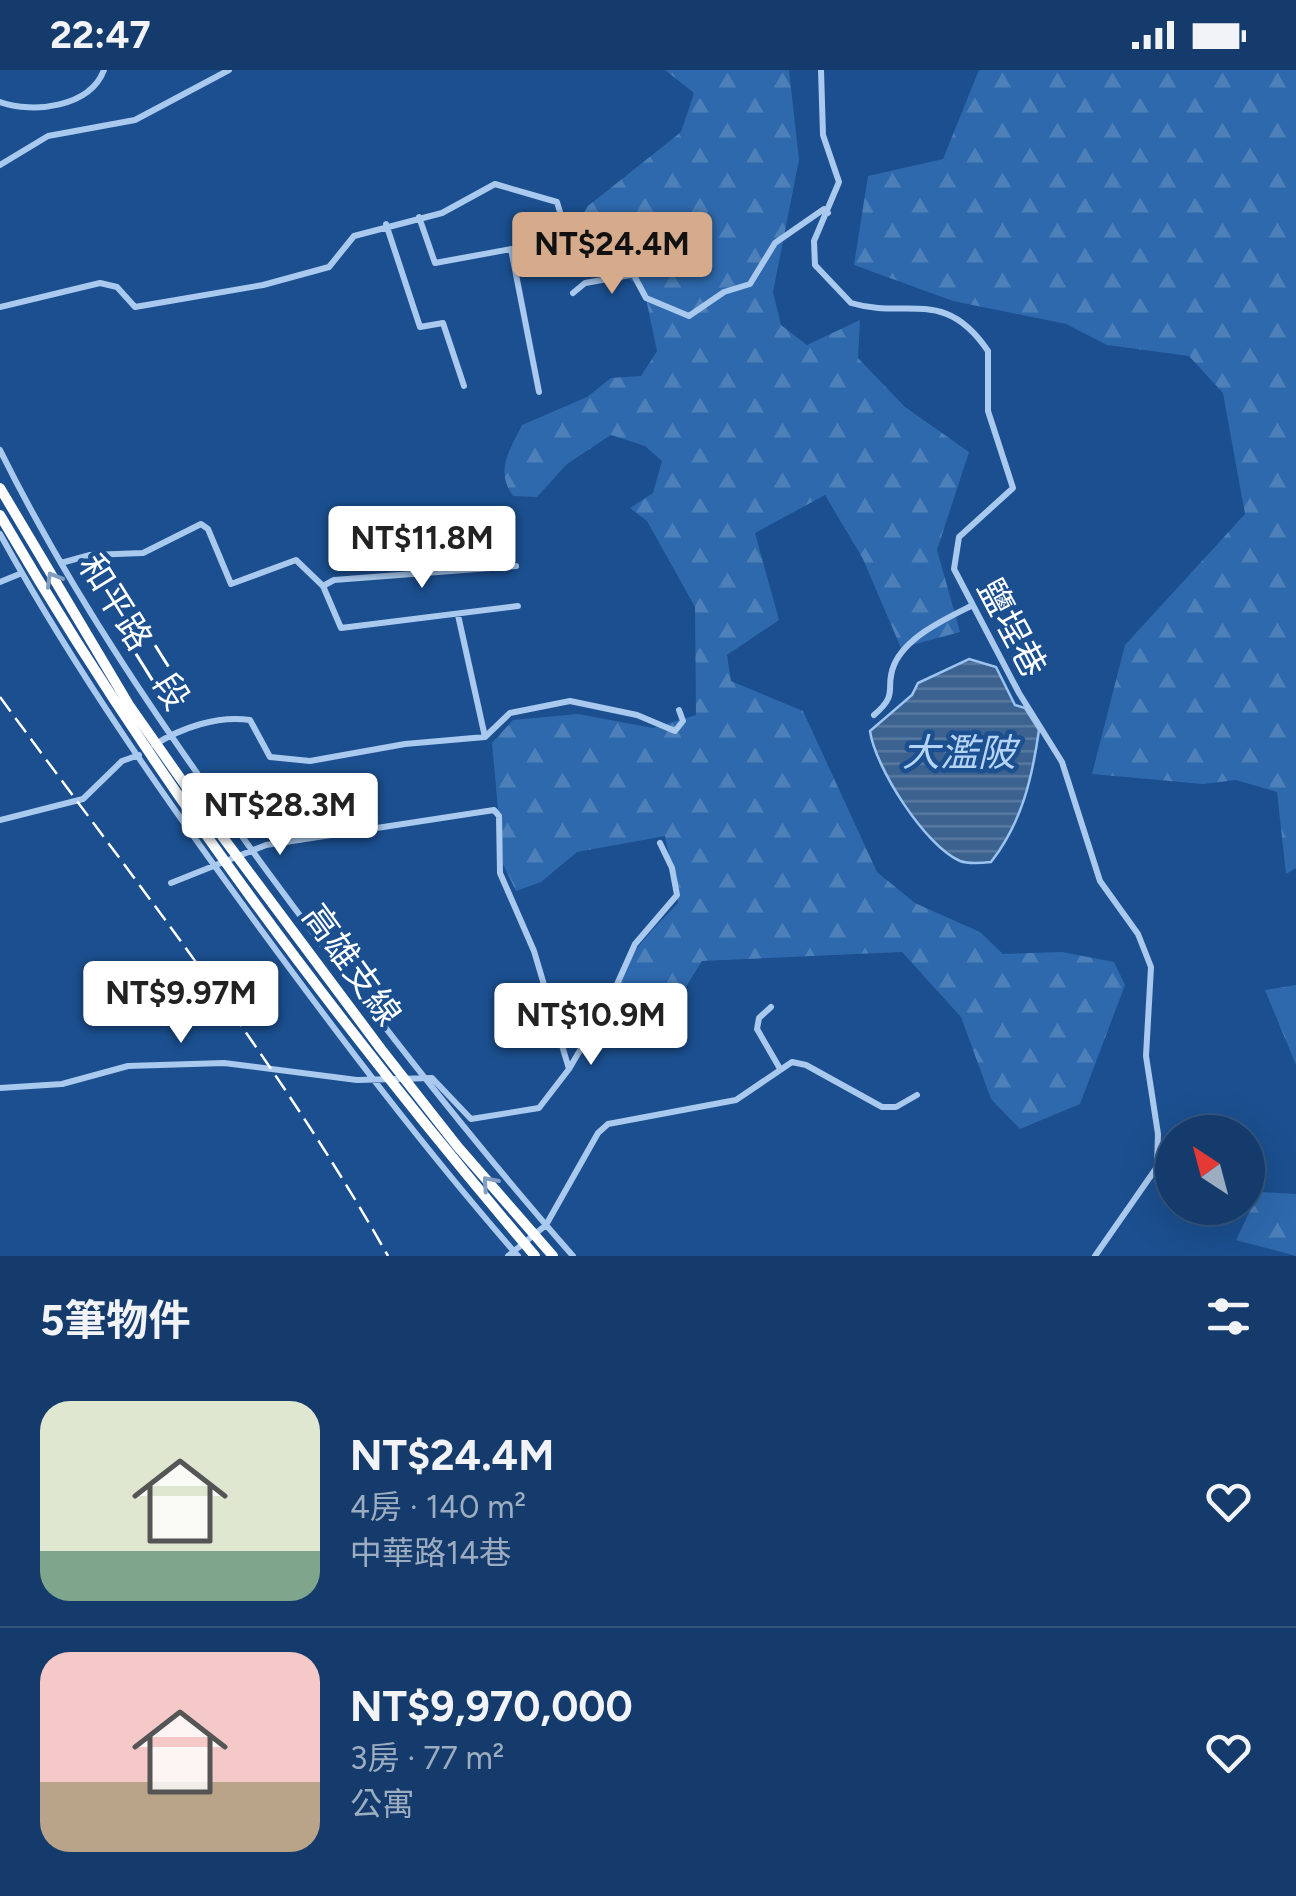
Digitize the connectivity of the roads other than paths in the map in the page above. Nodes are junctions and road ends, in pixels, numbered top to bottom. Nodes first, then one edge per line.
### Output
1 (104, 70) edge
2 (229, 70) edge
3 (821, 70) edge
4 (0, 102) edge
5 (0, 165) edge
6 (828, 214) junction
7 (419, 216) junction
8 (386, 224) junction
9 (636, 274) junction
10 (573, 293) dead end
11 (0, 307) edge
12 (464, 386) dead end
13 (540, 392) dead end
14 (0, 450) edge
15 (0, 488) edge
16 (0, 515) edge
17 (0, 534) edge
18 (62, 564) junction
19 (516, 566) dead end
20 (22, 573) junction
21 (0, 582) edge
22 (323, 586) junction
23 (518, 606) dead end
24 (971, 606) junction
25 (458, 615) junction
26 (679, 710) dead end
27 (874, 715) dead end
28 (169, 736) junction
29 (485, 738) junction
30 (138, 756) junction
31 (0, 820) edge
32 (660, 843) dead end
33 (255, 854) junction
34 (215, 867) junction
35 (171, 883) dead end
36 (771, 1007) dead end
37 (779, 1067) junction
38 (569, 1069) junction
39 (420, 1076) junction
40 (369, 1077) junction
41 (0, 1088) edge
42 (918, 1095) dead end
43 (546, 1225) junction
44 (513, 1254) edge
45 (535, 1256) edge
46 (553, 1256) edge
47 (572, 1256) edge
48 (1094, 1256) edge

1 - 4 street
2 - 5 street
3 - 6 street, 鹽埕巷
6 - 9 street
6 - 24 street, 鹽埕巷
7 - 8 street
7 - 9 street
7 - 13 street
8 - 11 street
8 - 12 street
9 - 10 street
14 - 18 street, 和平路二段
46 -> 15 highway, 高雄支線, bridge
16 - 45 highway, 高雄支線, bridge
17 - 20 street, 和平路二段
18 - 22 street
18 - 28 street, 和平路二段
19 - 22 street
20 - 21 street
20 - 30 street, 和平路二段
22 - 25 street
23 - 25 street
24 - 27 street
24 - 48 street, 鹽埕巷
25 - 29 street
26 - 29 street
28 - 29 street
28 - 30 street
28 - 33 street, 和平路二段
30 - 31 street
30 - 34 street, 和平路二段
32 - 38 street
33 - 34 street
33 - 38 street
33 - 39 street, 和平路二段
34 - 35 street
34 - 40 street, 和平路二段
36 - 37 street
37 - 42 street
37 - 43 street
38 - 39 street
39 - 40 street
39 - 43 street, 和平路二段
40 - 41 street
40 - 44 street, 和平路二段
43 - 44 street
43 - 47 street, 和平路二段

